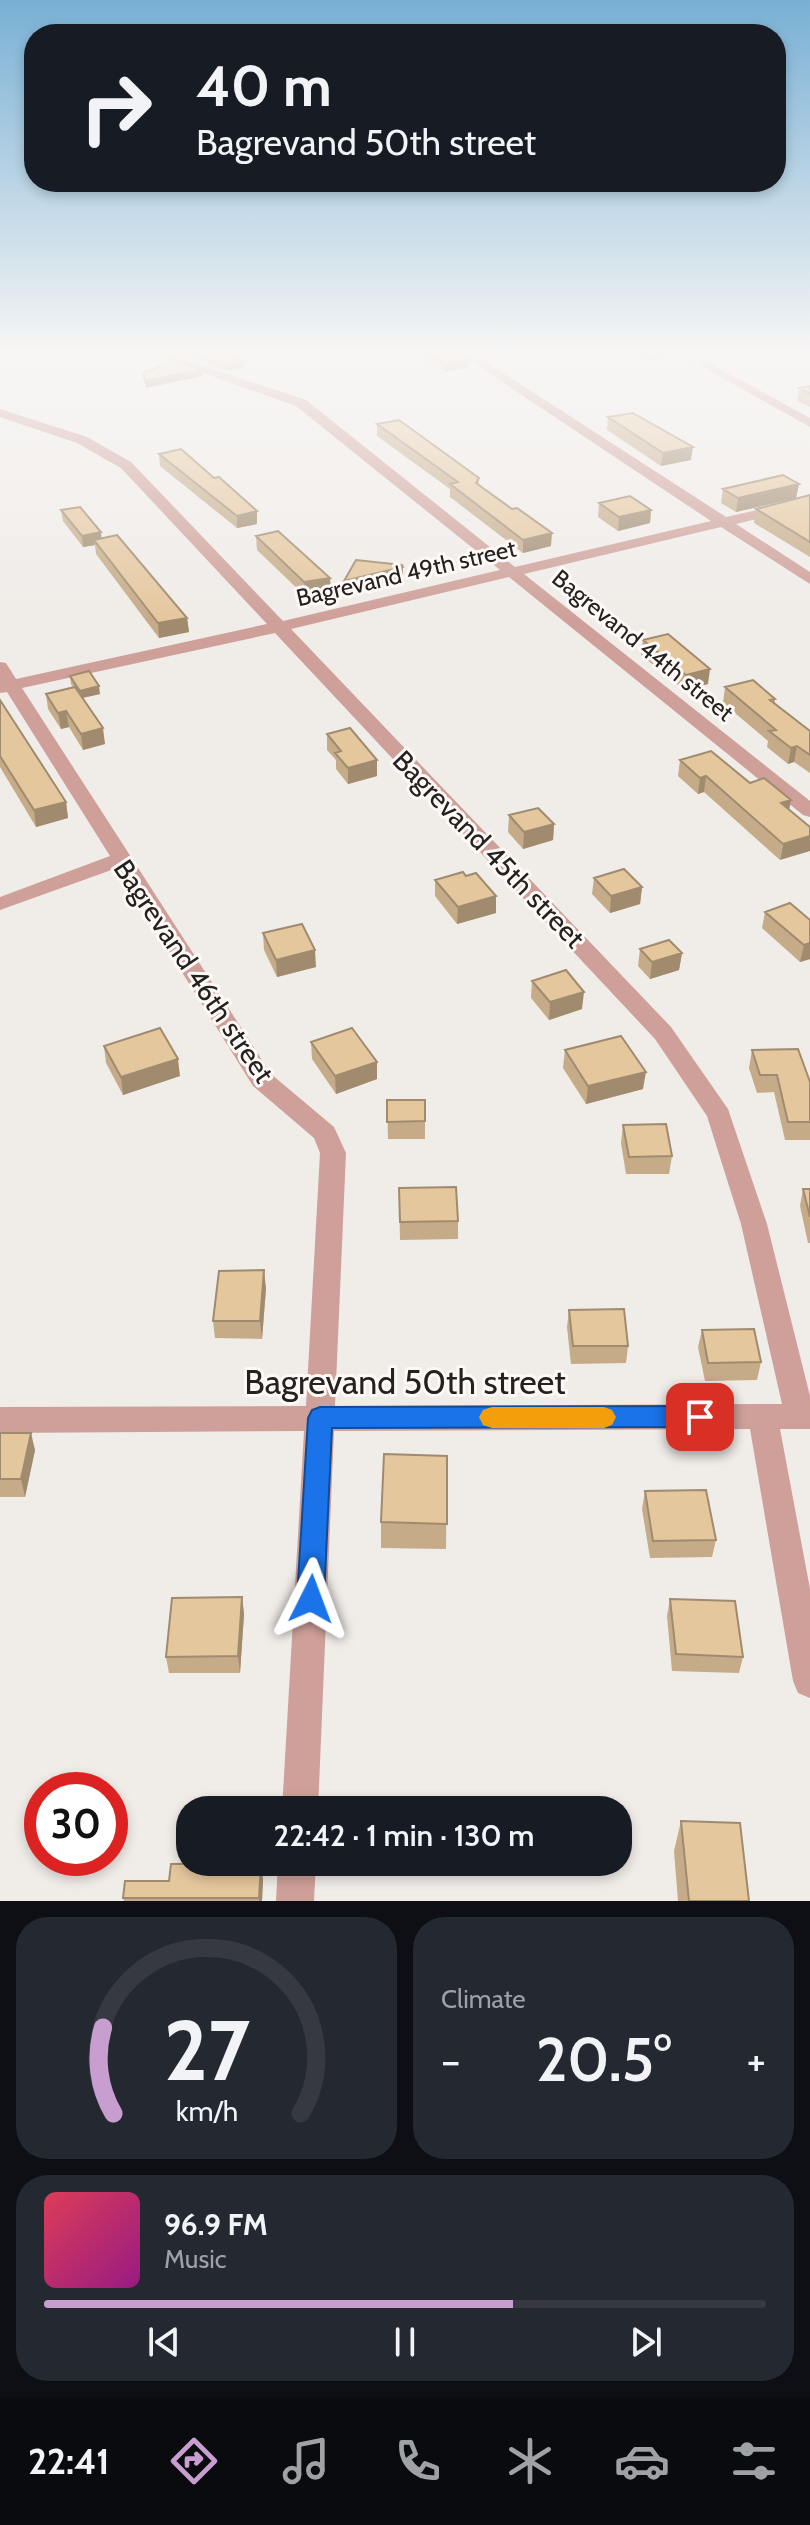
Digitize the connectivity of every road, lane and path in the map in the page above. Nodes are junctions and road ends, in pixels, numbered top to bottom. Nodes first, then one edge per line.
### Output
1 (87, 443) edge
2 (351, 443) edge
3 (603, 443) edge
4 (810, 502) edge
5 (723, 521) junction
6 (515, 573) junction
7 (810, 579) edge
8 (278, 627) junction
9 (4, 680) edge
10 (810, 811) edge
11 (119, 860) junction
12 (0, 904) edge
13 (805, 1416) edge
14 (763, 1417) junction
15 (320, 1418) junction
16 (0, 1420) edge
17 (810, 1681) edge
18 (301, 1796) edge
19 (296, 1876) edge
20 (295, 1901) edge

1 - 8 street, Bagrevand 45th street
2 - 6 street, Bagrevand 44th street
3 - 5 street
4 - 5 street, Bagrevand 49th street
5 - 6 street, Bagrevand 49th street
5 - 7 street
6 - 8 street, Bagrevand 49th street
6 - 10 street, Bagrevand 44th street
8 - 9 street, Bagrevand 49th street
8 - 13 street, Bagrevand 45th street
9 - 11 street, Bagrevand 46th street
11 - 12 street
11 - 15 street, Bagrevand 46th street
13 - 14 street, Bagrevand 50th street
14 - 15 street, Bagrevand 50th street
14 - 17 street
15 - 16 street, Bagrevand 50th street
15 - 18 street, Bagrevand 46th street
19 - 20 street

